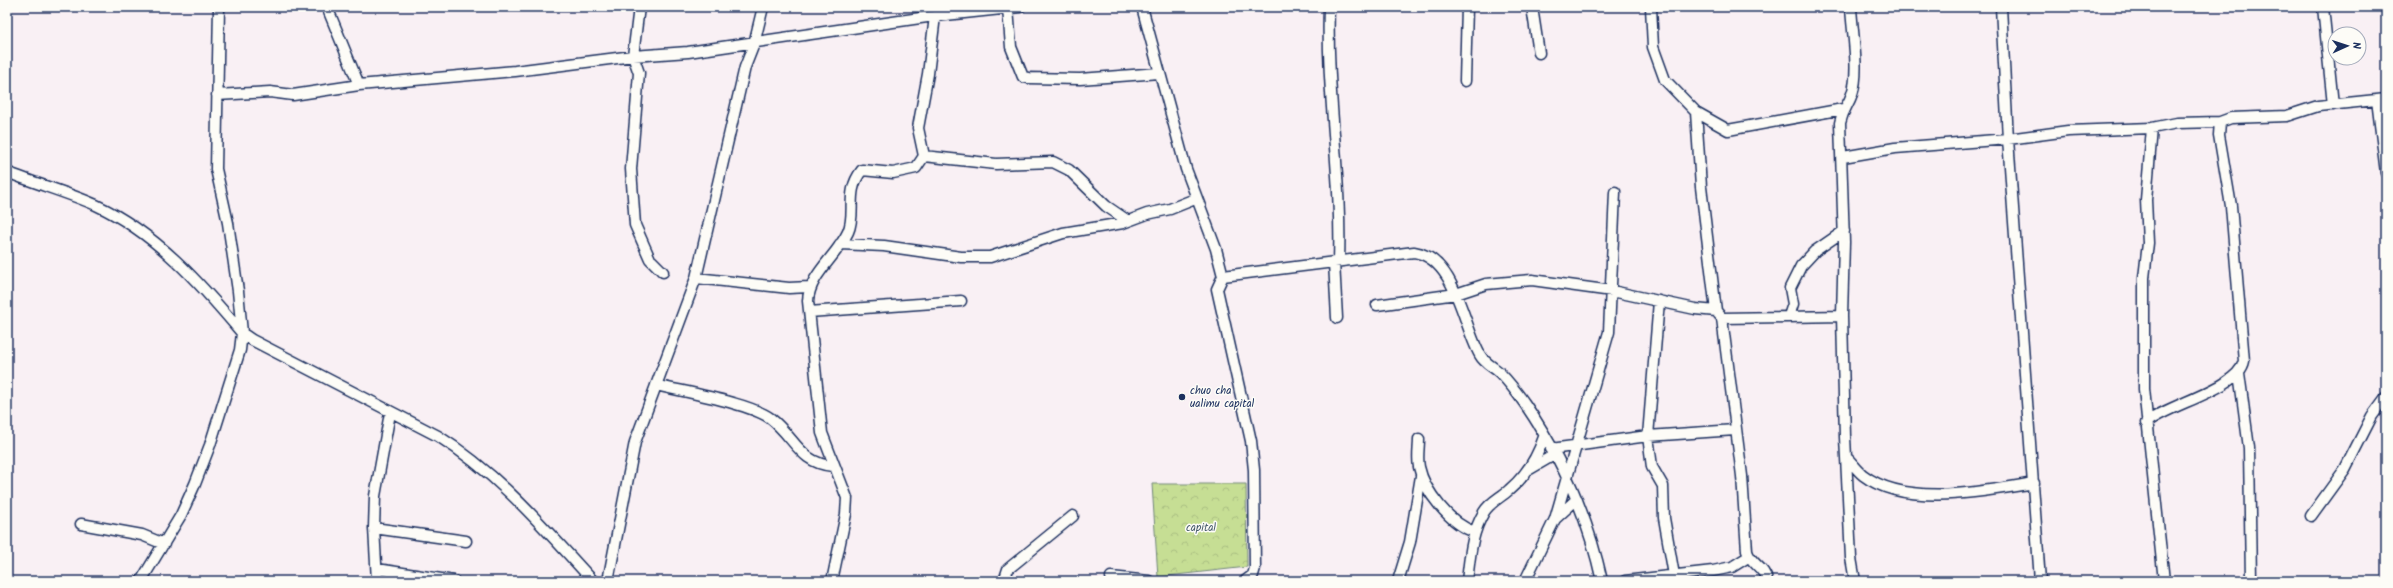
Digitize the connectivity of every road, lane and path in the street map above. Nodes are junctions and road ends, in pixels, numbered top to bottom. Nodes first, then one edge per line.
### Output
1 (219, 7) edge
2 (327, 7) edge
3 (639, 7) edge
4 (763, 7) edge
5 (1020, 7) edge
6 (1142, 7) edge
7 (1329, 7) edge
8 (1467, 7) edge
9 (1532, 7) edge
10 (1650, 7) edge
11 (1851, 7) edge
12 (2001, 7) edge
13 (2323, 7) edge
14 (996, 8) edge
15 (1008, 8) junction
16 (935, 16) junction
17 (754, 44) junction
18 (1539, 53) dead end
19 (633, 56) junction
20 (1159, 73) junction
21 (1465, 81) dead end
22 (359, 85) junction
23 (217, 95) junction
24 (2382, 99) edge
25 (2333, 105) junction
26 (1843, 109) junction
27 (1696, 112) junction
28 (2220, 122) junction
29 (2152, 128) junction
30 (2008, 139) junction
31 (924, 156) junction
32 (1843, 157) junction
33 (7, 172) edge
34 (2386, 173) edge
35 (1615, 192) dead end
36 (1195, 199) junction
37 (1128, 221) junction
38 (1844, 231) junction
39 (840, 244) junction
40 (1336, 262) junction
41 (663, 272) dead end
42 (1223, 276) junction
43 (696, 278) junction
44 (809, 287) junction
45 (1612, 291) junction
46 (1456, 294) junction
47 (961, 301) dead end
48 (1659, 301) junction
49 (1377, 306) dead end
50 (809, 312) junction
51 (1719, 315) junction
52 (1789, 316) junction
53 (1842, 316) junction
54 (1337, 318) dead end
55 (242, 333) junction
56 (2239, 373) junction
57 (656, 384) junction
58 (2386, 397) edge
59 (390, 413) junction
60 (2146, 423) junction
61 (1735, 430) junction
62 (1648, 436) junction
63 (1544, 437) junction
64 (1419, 439) dead end
65 (1578, 444) junction
66 (1552, 452) junction
67 (1848, 460) junction
68 (833, 466) junction
69 (1530, 469) junction
70 (1421, 474) junction
71 (1568, 478) junction
72 (2034, 483) junction
73 (1578, 499) junction
74 (1073, 516) dead end
75 (2311, 516) dead end
76 (1555, 520) junction
77 (81, 524) dead end
78 (374, 528) junction
79 (1475, 532) junction
80 (466, 541) dead end
81 (164, 544) junction
82 (1748, 557) junction
83 (377, 569) junction
84 (1111, 577) dead end
85 (1675, 578) edge
86 (141, 581) edge
87 (377, 581) edge
88 (454, 581) edge
89 (593, 581) edge
90 (608, 581) edge
91 (832, 581) edge
92 (1004, 581) edge
93 (1149, 581) edge
94 (1245, 581) edge
95 (1398, 581) edge
96 (1467, 581) edge
97 (1525, 581) edge
98 (1602, 581) edge
99 (1625, 581) edge
100 (1767, 581) edge
101 (1855, 581) edge
102 (2040, 581) edge
103 (2164, 581) edge
104 (2251, 581) edge

1 - 23 street
2 - 22 street
3 - 19 street
4 - 17 street
5 - 15 street
6 - 20 street
7 - 40 street
8 - 21 street
9 - 18 street
10 - 27 street
11 - 26 street
12 - 30 street
13 - 25 street
14 - 15 street
14 - 16 street
15 - 20 street
16 - 17 street
16 - 31 street
17 - 19 street
17 - 43 street
19 - 22 street
19 - 41 street
20 - 36 street
22 - 23 street
23 - 55 street
24 - 25 street
24 - 34 street
25 - 28 street
26 - 27 street
26 - 32 street
27 - 51 street
28 - 29 street
28 - 56 street
29 - 30 street
29 - 60 street
30 - 32 street
30 - 72 street
31 - 37 street
31 - 39 street
32 - 38 street
33 - 55 street
35 - 45 street
36 - 37 street
36 - 42 street
37 - 39 street
38 - 52 street
38 - 53 street
39 - 44 street
40 - 42 street
40 - 46 street
40 - 54 street
42 - 94 street
43 - 44 street
43 - 57 street
44 - 50 street
45 - 46 street
45 - 48 street
45 - 65 street
46 - 49 street
46 - 63 street
47 - 50 street
48 - 51 street
48 - 62 street
50 - 68 street
51 - 52 street
51 - 61 street
52 - 53 street
53 - 67 street
55 - 59 street
55 - 81 street
56 - 60 street
56 - 104 street
57 - 68 street
57 - 90 street
58 - 75 street
59 - 78 street
59 - 89 street
60 - 103 street
61 - 62 street
61 - 82 street
62 - 65 street
62 - 85 street
63 - 66 street
63 - 69 street
64 - 70 street
65 - 66 street
65 - 71 street
66 - 69 street
66 - 71 street
67 - 72 street
67 - 101 street
68 - 91 street
69 - 79 street
70 - 79 street
70 - 95 street
71 - 73 street
71 - 76 street
72 - 102 street
73 - 76 street
73 - 98 street
74 - 92 street
76 - 97 street
77 - 81 street
78 - 80 street
78 - 83 street
79 - 96 street
81 - 86 street
82 - 85 street
82 - 100 street
83 - 87 street
83 - 88 street
84 - 93 street
85 - 99 street

